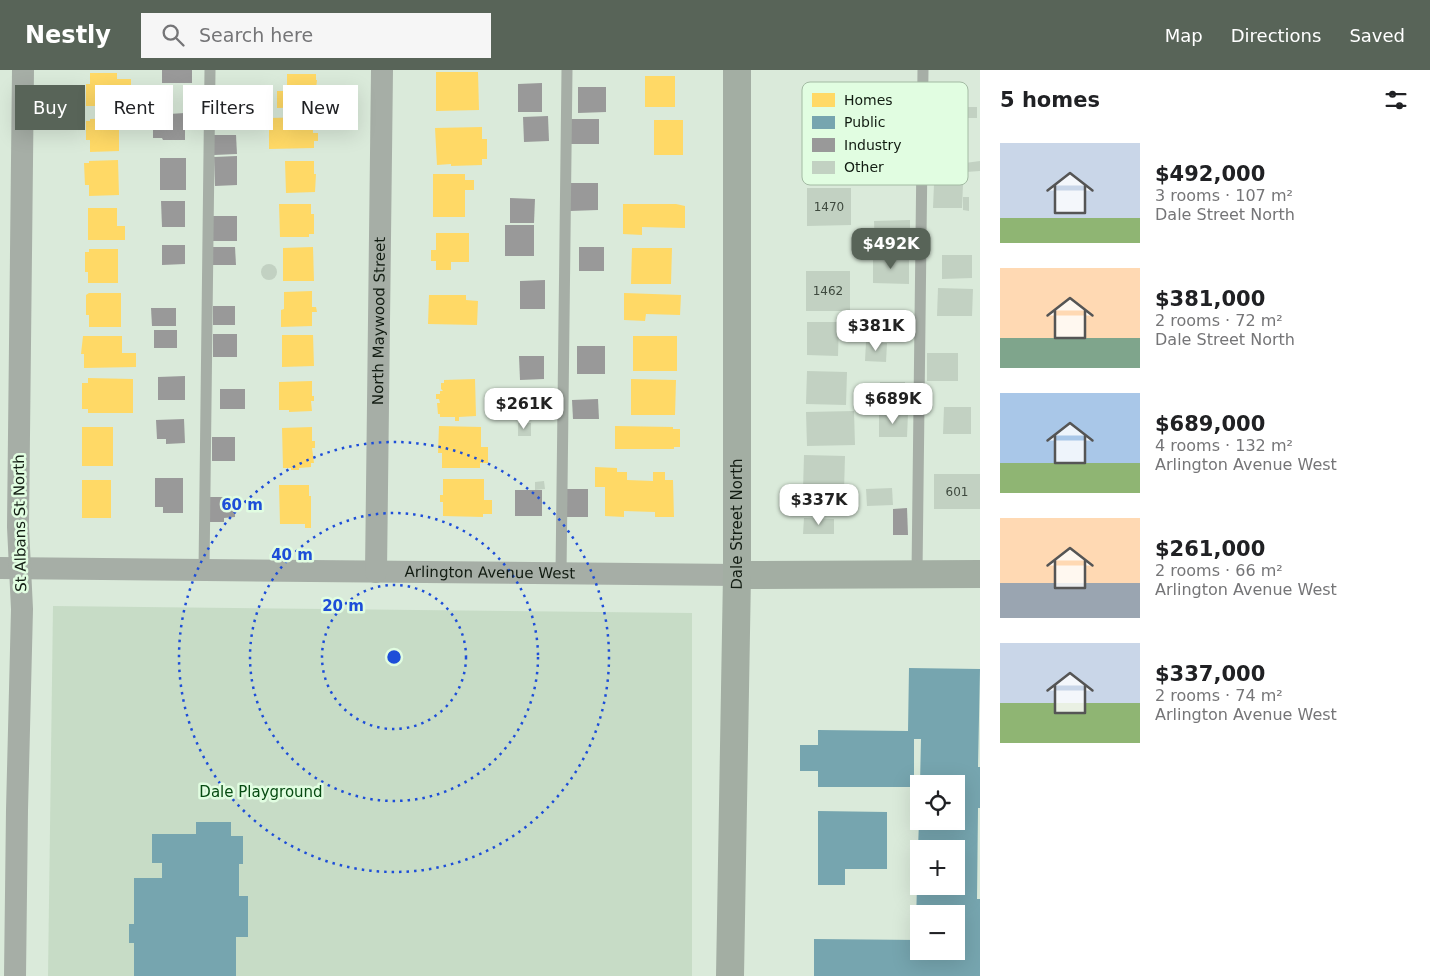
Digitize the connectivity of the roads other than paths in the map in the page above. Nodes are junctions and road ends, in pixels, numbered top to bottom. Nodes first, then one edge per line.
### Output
1 (23, 70) edge
2 (210, 70) edge
3 (382, 70) edge
4 (567, 70) edge
5 (737, 70) edge
6 (922, 185) edge
7 (10, 568) edge
8 (204, 571) junction
9 (376, 572) junction
10 (917, 573) junction
11 (561, 574) junction
12 (980, 574) edge
13 (737, 575) junction
14 (7, 932) edge
15 (15, 976) edge
16 (730, 976) edge

1 - 7 street, St Albans St North
2 - 8 lane
3 - 9 street, North Maywood Street
4 - 11 lane
5 - 13 main road, Dale Street North
6 - 10 lane
7 - 8 street, Arlington Avenue West
7 - 14 street, St Albans St North
8 - 9 street, Arlington Avenue West
9 - 11 street, Arlington Avenue West
10 - 12 main road, Arlington Avenue West
10 - 13 main road, Arlington Avenue West
11 - 13 street, Arlington Avenue West
13 - 16 main road, Dale Street North
14 - 15 street, St Albans St North

